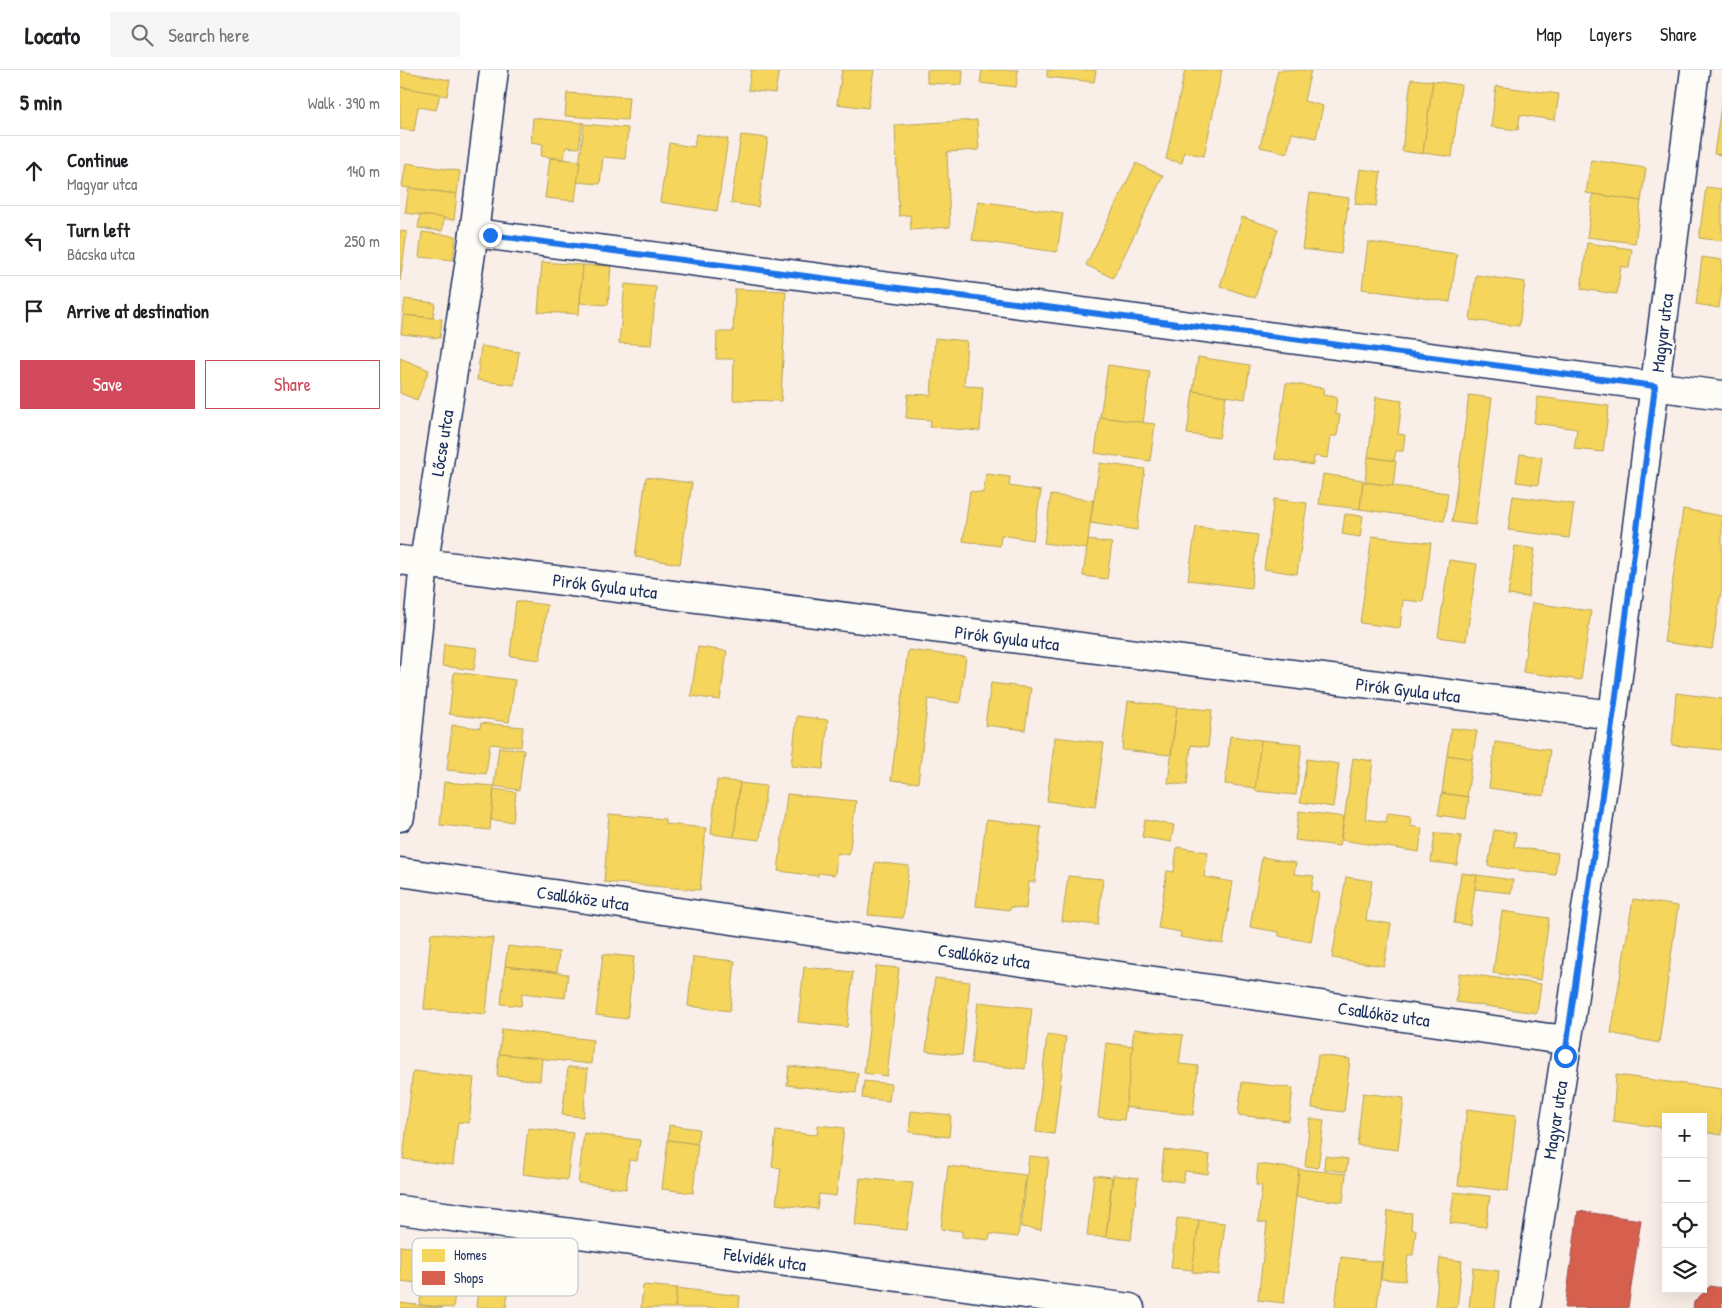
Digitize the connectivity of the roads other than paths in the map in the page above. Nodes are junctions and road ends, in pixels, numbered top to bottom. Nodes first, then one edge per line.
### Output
1 (494, 70) edge
2 (1695, 70) edge
3 (474, 234) junction
4 (1655, 386) junction
5 (1722, 395) edge
6 (412, 561) edge
7 (1613, 715) junction
8 (400, 817) edge
9 (400, 872) edge
10 (1567, 1039) junction
11 (400, 1210) edge
12 (1130, 1308) edge
13 (1526, 1308) edge

1 - 3 street, Lőcse utca
2 - 4 street, Magyar utca
3 - 4 street
3 - 6 street, Lőcse utca
4 - 5 street
4 - 7 street, Magyar utca
6 - 7 street, Pirók Gyula utca
6 - 8 street, Lőcse utca
7 - 10 street, Magyar utca
9 - 10 street, Csallóköz utca
10 - 13 street, Magyar utca
11 - 12 street, Felvidék utca

